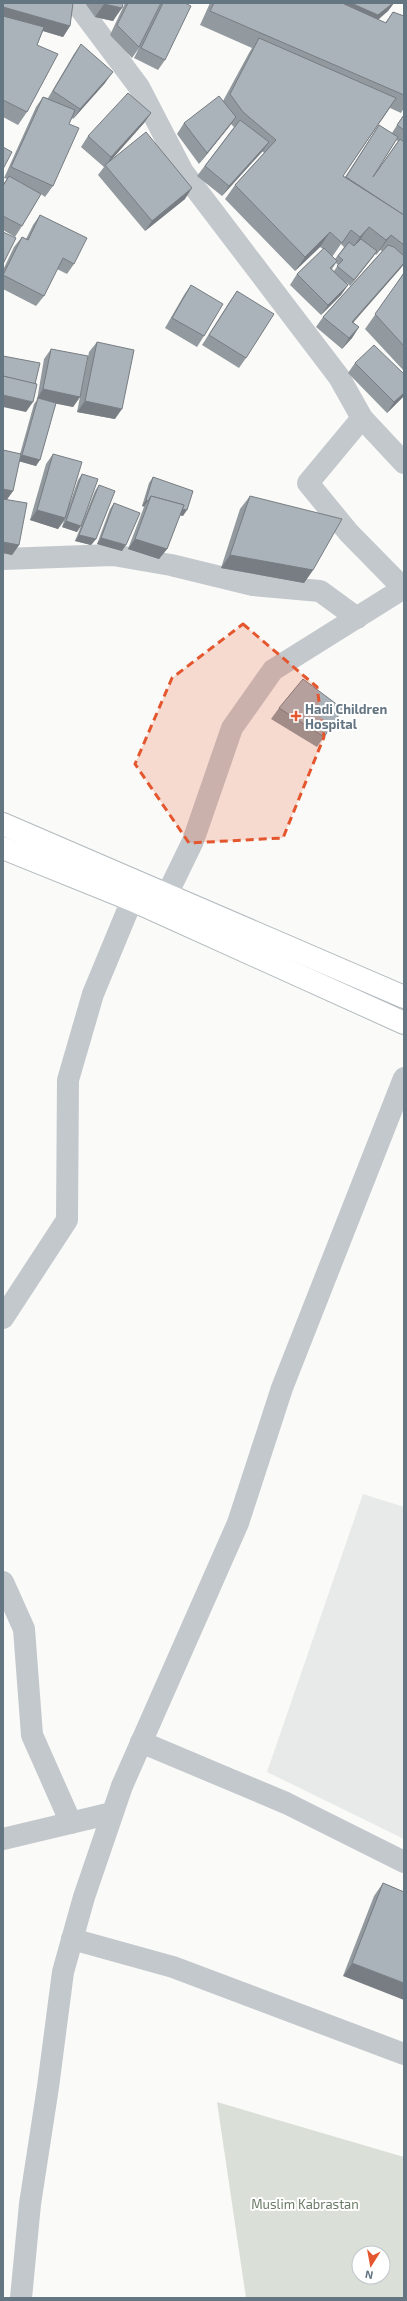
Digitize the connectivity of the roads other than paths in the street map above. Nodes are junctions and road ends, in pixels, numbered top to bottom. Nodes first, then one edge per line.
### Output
1 (76, 3) edge
2 (362, 418) junction
3 (404, 463) edge
4 (3, 559) edge
5 (404, 589) edge
6 (357, 618) junction
7 (3, 824) edge
8 (3, 848) edge
9 (136, 891) junction
10 (163, 903) junction
11 (404, 997) edge
12 (404, 1023) edge
13 (404, 1078) edge
14 (3, 1318) edge
15 (3, 1582) edge
16 (141, 1742) junction
17 (112, 1813) junction
18 (71, 1823) junction
19 (3, 1839) edge
20 (404, 1862) edge
21 (72, 1939) junction
22 (404, 2054) edge
23 (21, 2298) edge

1 - 2 street
2 - 3 street
2 - 5 street
4 - 6 street
5 - 6 street
6 - 10 street
7 - 9 main road
8 - 9 main road
9 - 10 main road
9 - 14 street
10 - 11 main road
10 - 12 main road
13 - 16 street
15 - 18 street
16 - 17 street
16 - 20 street
17 - 18 street
17 - 21 street
18 - 19 street
21 - 22 street
21 - 23 street

